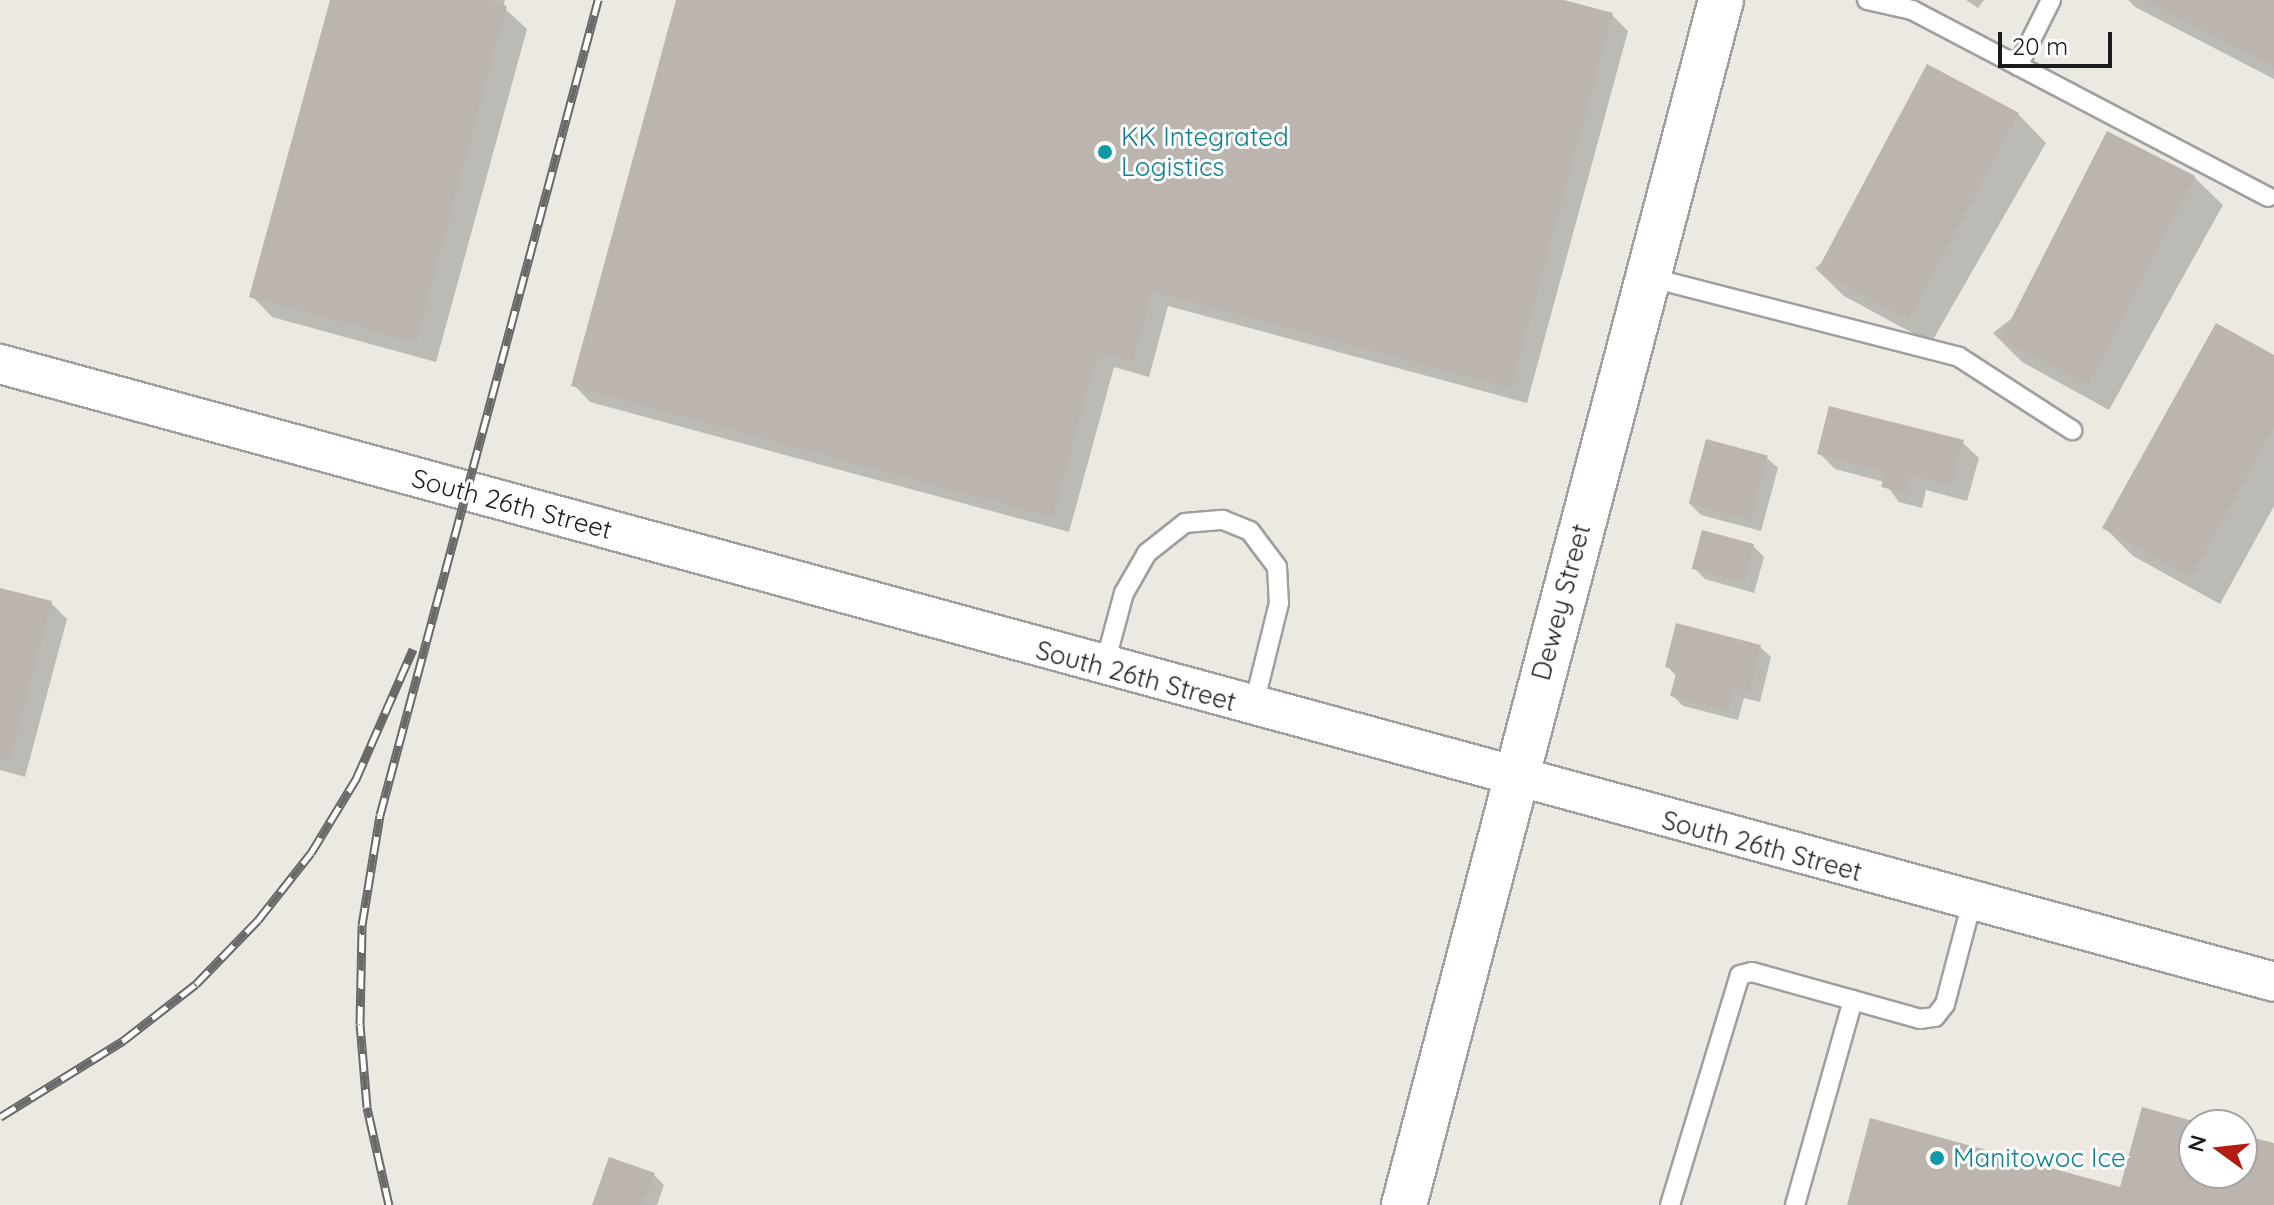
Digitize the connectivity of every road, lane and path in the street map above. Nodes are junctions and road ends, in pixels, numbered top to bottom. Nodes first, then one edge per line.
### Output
1 (1721, 0) edge
2 (1867, 0) edge
3 (2051, 0) edge
4 (2018, 66) junction
5 (2268, 197) dead end
6 (1648, 277) junction
7 (0, 364) edge
8 (2072, 430) dead end
9 (1104, 667) junction
10 (1253, 708) junction
11 (1514, 779) junction
12 (1972, 902) junction
13 (2274, 982) edge
14 (1853, 1000) junction
15 (1404, 1205) edge
16 (1670, 1205) edge
17 (1795, 1205) edge

1 - 6 street, Dewey Street
2 - 4 lane
3 - 4 lane
4 - 5 lane
6 - 8 lane
6 - 11 street, Dewey Street
7 - 9 street, South 26th Street
9 - 10 street, South 26th Street
9 - 10 lane
10 - 11 street, South 26th Street
11 - 12 street, South 26th Street
11 - 15 street, Dewey Street
12 - 13 street, South 26th Street
12 - 14 lane
14 - 16 lane
14 - 17 lane

